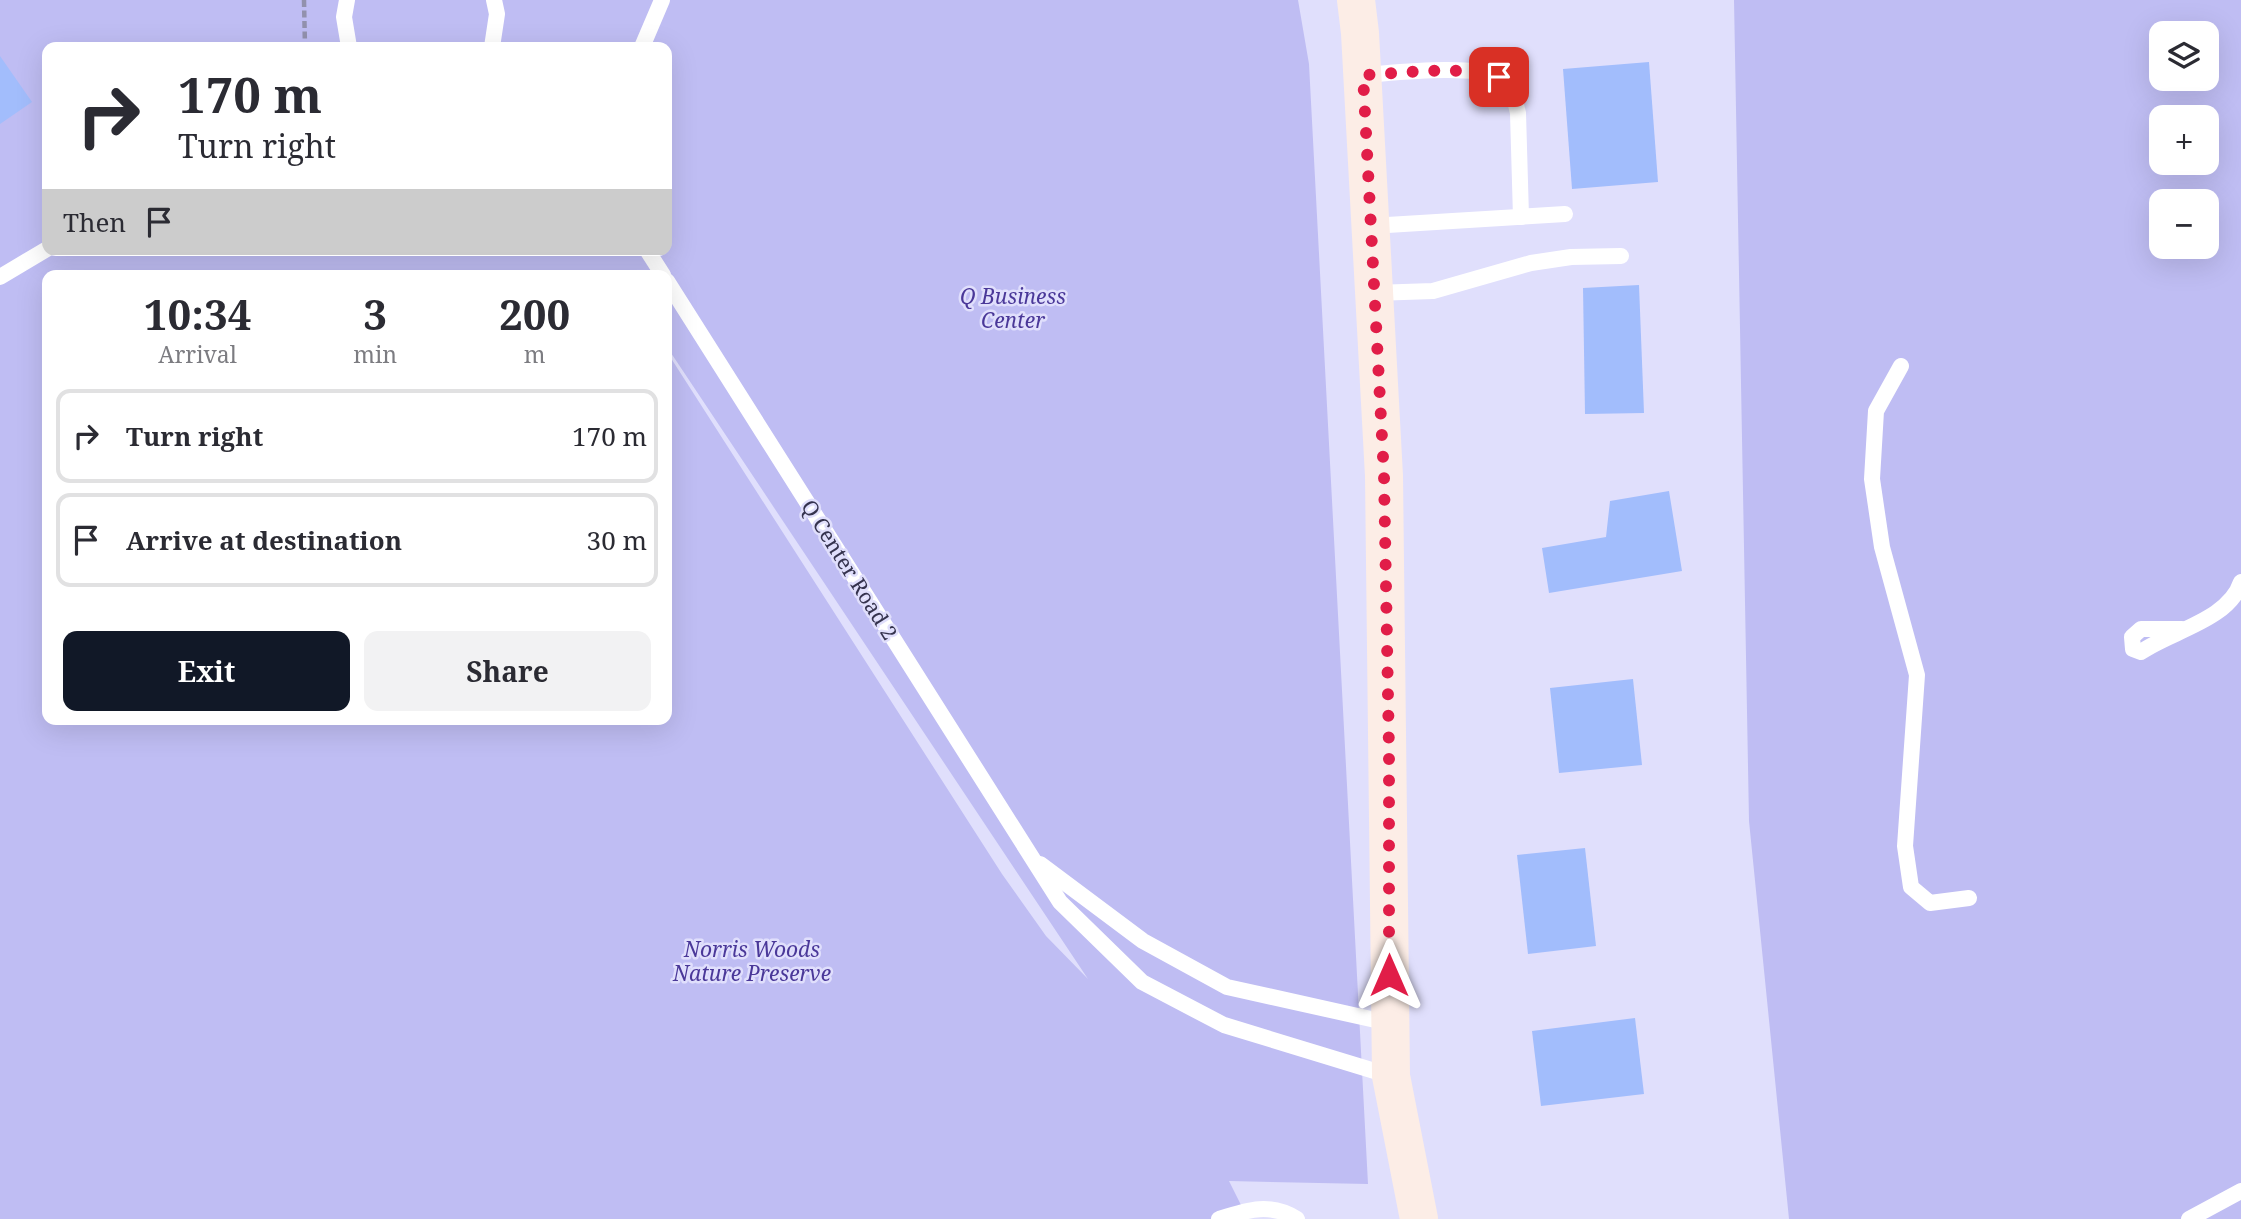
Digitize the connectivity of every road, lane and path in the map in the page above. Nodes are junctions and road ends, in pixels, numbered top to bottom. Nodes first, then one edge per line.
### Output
1 (304, 0) edge
2 (348, 0) edge
3 (494, 0) edge
4 (662, 0) edge
5 (1356, 0) edge
6 (305, 42) edge
7 (348, 42) edge
8 (493, 42) edge
9 (644, 42) edge
10 (1363, 75) junction
11 (1565, 214) dead end
12 (1521, 217) junction
13 (1371, 226) junction
14 (42, 252) edge
15 (1621, 256) dead end
16 (0, 277) edge
17 (672, 289) edge
18 (1374, 293) junction
19 (1901, 366) dead end
20 (2241, 582) edge
21 (2182, 629) dead end
22 (1032, 858) junction
23 (1969, 898) dead end
24 (1389, 1023) junction
25 (1391, 1076) junction
26 (2241, 1191) edge
27 (1219, 1219) edge
28 (1297, 1219) edge
29 (1419, 1219) edge
30 (2189, 1219) edge

1 - 6 path
2 - 7 lane
3 - 8 lane
4 - 9 lane
5 - 10 main road
10 - 12 lane
10 - 13 main road
11 - 12 lane
12 - 13 lane
13 - 18 main road
14 - 16 lane
15 - 18 lane
17 - 22 lane, Q Center Road 2
18 - 24 main road
19 - 23 lane
20 - 21 lane
22 - 24 lane
22 - 25 lane, Q Center Road 2
24 - 25 main road
25 - 29 main road
26 - 30 lane
27 - 28 lane

